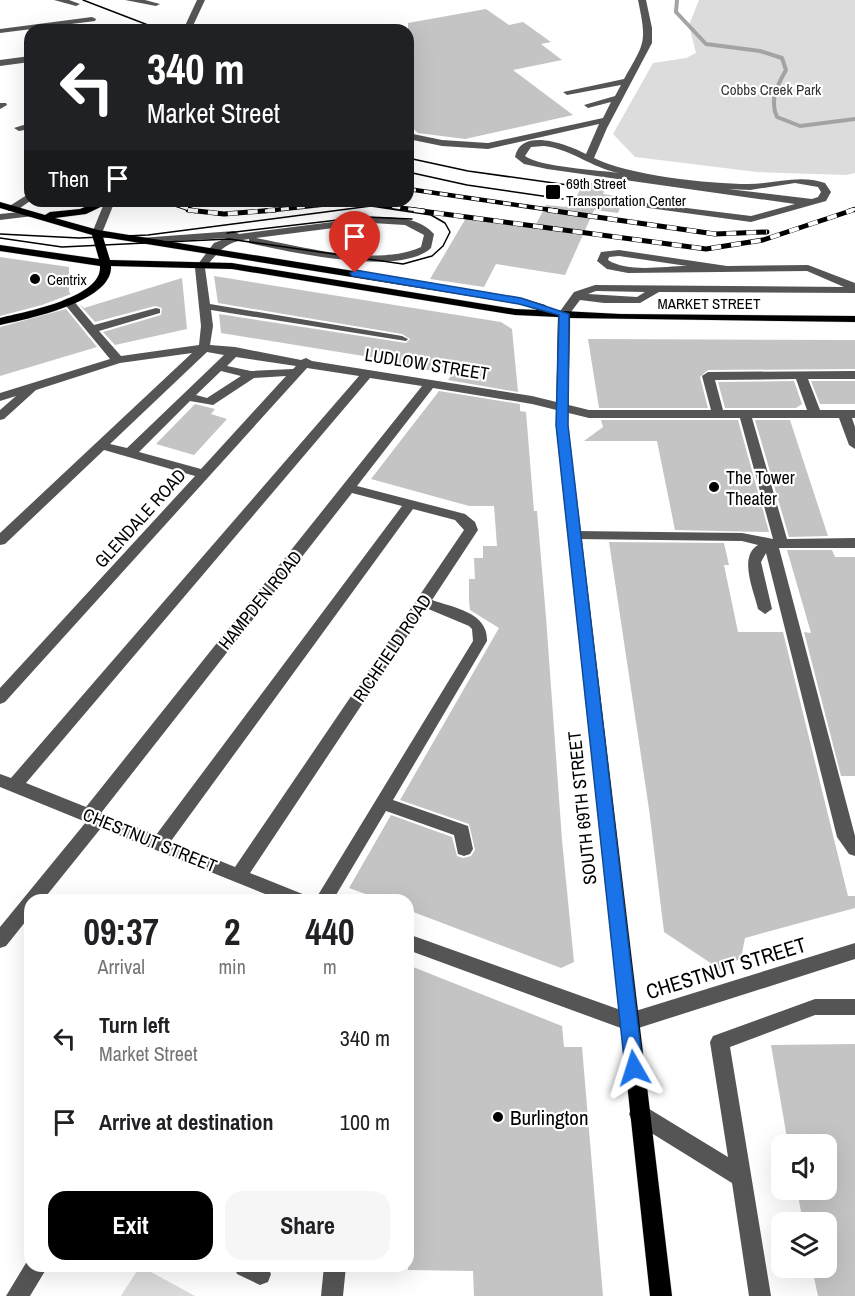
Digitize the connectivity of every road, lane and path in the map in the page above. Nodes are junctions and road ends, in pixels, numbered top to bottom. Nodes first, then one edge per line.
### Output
1 (58, 0) edge
2 (129, 0) edge
3 (201, 0) edge
4 (642, 0) edge
5 (76, 4) dead end
6 (156, 4) dead end
7 (92, 20) dead end
8 (59, 24) edge
9 (190, 24) edge
10 (24, 28) edge
11 (0, 31) edge
12 (24, 60) edge
13 (0, 63) edge
14 (628, 81) junction
15 (567, 92) dead end
16 (619, 98) junction
17 (588, 105) dead end
18 (604, 124) junction
19 (24, 127) edge
20 (19, 128) dead end
21 (414, 137) edge
22 (544, 143) junction
23 (588, 160) junction
24 (24, 200) edge
25 (812, 202) junction
26 (634, 203) dead end
27 (0, 205) edge
28 (94, 207) edge
29 (107, 207) edge
30 (12, 209) junction
31 (29, 214) junction
32 (0, 217) edge
33 (371, 220) junction
34 (97, 232) junction
35 (235, 238) junction
36 (144, 240) junction
37 (0, 248) edge
38 (212, 251) junction
39 (104, 262) junction
40 (202, 265) junction
41 (723, 268) junction
42 (855, 289) edge
43 (68, 301) junction
44 (204, 306) junction
45 (156, 311) dead end
46 (564, 314) junction
47 (855, 319) edge
48 (0, 322) edge
49 (92, 329) junction
50 (402, 339) dead end
51 (204, 348) junction
52 (235, 351) junction
53 (118, 360) junction
54 (217, 367) junction
55 (301, 367) junction
56 (368, 373) junction
57 (251, 375) junction
58 (800, 375) junction
59 (855, 375) edge
60 (431, 383) junction
61 (36, 385) junction
62 (0, 397) edge
63 (187, 397) junction
64 (562, 407) junction
65 (718, 414) junction
66 (745, 414) junction
67 (815, 414) junction
68 (849, 414) edge
69 (0, 416) edge
70 (101, 445) junction
71 (855, 445) edge
72 (131, 452) junction
73 (204, 474) junction
74 (350, 488) junction
75 (410, 504) junction
76 (575, 536) junction
77 (0, 541) edge
78 (855, 543) edge
79 (776, 544) junction
80 (423, 602) junction
81 (765, 609) dead end
82 (0, 698) edge
83 (7, 783) edge
84 (383, 803) junction
85 (93, 817) junction
86 (160, 843) junction
87 (464, 849) dead end
88 (855, 849) edge
89 (239, 875) junction
90 (36, 894) edge
91 (272, 894) edge
92 (328, 894) edge
93 (24, 910) edge
94 (0, 940) edge
95 (414, 944) edge
96 (855, 951) edge
97 (855, 1007) edge
98 (629, 1022) junction
99 (639, 1114) junction
100 (741, 1177) junction
101 (33, 1272) edge
102 (334, 1272) edge
103 (18, 1296) edge
104 (332, 1296) edge
105 (660, 1296) edge
106 (760, 1296) edge

1 - 5 street
2 - 6 street
3 - 9 street
4 - 14 street
7 - 8 street
10 - 11 street
12 - 13 street
14 - 15 street
14 - 16 street
16 - 17 street
16 - 18 street
18 - 21 street
18 - 22 street
18 - 23 street
19 - 20 street
22 - 23 street
22 - 25 street
23 - 25 street
24 - 30 street
25 - 26 street
27 - 30 main road, MARKET STREET
28 - 31 main road
29 - 34 street
30 - 31 main road, MARKET STREET
31 - 32 street
31 - 34 main road, MARKET STREET
33 - 35 street
33 - 35 street
33 - 36 street
34 - 36 main road, MARKET STREET
34 - 39 main road
35 - 38 street
36 - 38 main road, MARKET STREET
37 - 39 main road, MARKET STREET
38 - 40 street
38 - 46 main road, MARKET STREET
39 - 40 main road, MARKET STREET
39 - 43 main road
40 - 44 street
40 - 46 main road, MARKET STREET
41 - 41 street
41 - 42 street
42 - 46 street
43 - 48 main road
43 - 49 street
44 - 50 street
44 - 51 street
45 - 49 street
46 - 47 main road, MARKET STREET
46 - 64 main road, SOUTH 69TH STREET
49 - 53 street
51 - 52 street, LUDLOW STREET
51 - 53 street, LUDLOW STREET
51 - 70 street
52 - 54 street
52 - 55 street, LUDLOW STREET
53 - 61 street, LUDLOW STREET
54 - 57 street
54 - 63 street
55 - 56 street, LUDLOW STREET
55 - 57 street
55 - 73 street, GLENDALE ROAD
56 - 60 street, LUDLOW STREET
56 - 83 street
57 - 63 street
58 - 59 street
58 - 65 street
58 - 67 street
60 - 64 street, LUDLOW STREET
60 - 74 street, HAMPDEN ROAD
61 - 62 street, LUDLOW STREET
61 - 69 street
63 - 72 street
64 - 65 street, LUDLOW STREET
64 - 76 main road, SOUTH 69TH STREET
65 - 66 street, LUDLOW STREET
66 - 67 street, LUDLOW STREET
66 - 79 street
67 - 68 street, LUDLOW STREET
68 - 71 street
70 - 72 street
70 - 77 street
72 - 73 street
73 - 82 street, GLENDALE ROAD
74 - 75 street, RICHFIELD ROAD
74 - 85 street, HAMPDEN ROAD
75 - 80 street, RICHFIELD ROAD
75 - 86 street
76 - 79 street
76 - 98 main road, SOUTH 69TH STREET
78 - 79 street
79 - 81 street
79 - 88 street
80 - 84 street
80 - 89 street, RICHFIELD ROAD
83 - 85 street, CHESTNUT STREET
84 - 87 street
84 - 92 street
85 - 86 street, CHESTNUT STREET
85 - 90 street, HAMPDEN ROAD
86 - 89 street, CHESTNUT STREET
89 - 91 street, CHESTNUT STREET
93 - 94 street, HAMPDEN ROAD
95 - 98 street
96 - 98 street, CHESTNUT STREET
97 - 100 street
98 - 99 main road, SOUTH 69TH STREET
99 - 100 street
99 - 105 main road, SOUTH 69TH STREET
100 - 106 street
101 - 103 street
102 - 104 street

